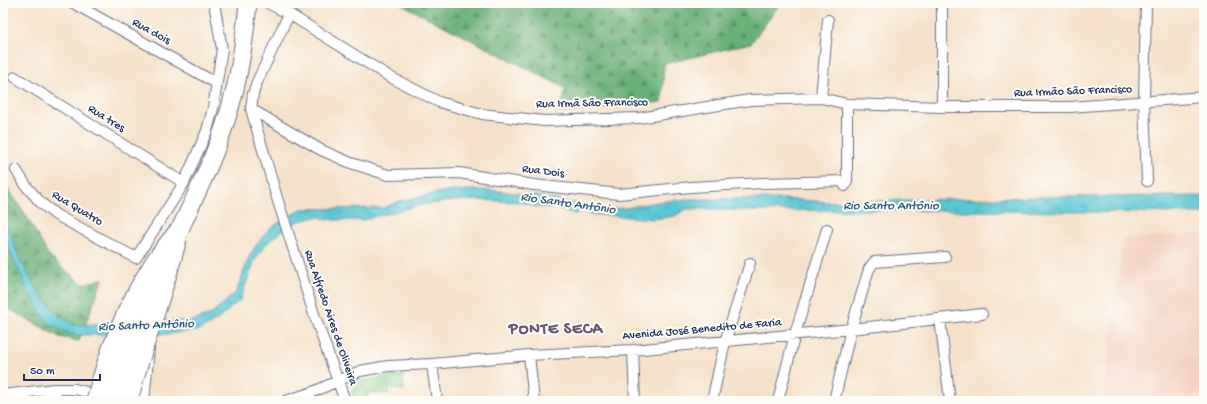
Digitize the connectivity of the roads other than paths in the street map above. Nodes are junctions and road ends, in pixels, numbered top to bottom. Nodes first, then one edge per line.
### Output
1 (73, 3) edge
2 (214, 3) edge
3 (248, 3) edge
4 (268, 3) edge
5 (942, 3) edge
6 (1146, 3) edge
7 (289, 14) junction
8 (828, 20) dead end
9 (15, 77) dead end
10 (216, 83) junction
11 (1204, 97) edge
12 (821, 98) junction
13 (1144, 102) junction
14 (847, 104) junction
15 (942, 107) junction
16 (251, 109) junction
17 (16, 170) dead end
18 (1147, 181) dead end
19 (184, 183) junction
20 (827, 229) dead end
21 (179, 231) junction
22 (945, 257) dead end
23 (136, 258) junction
24 (750, 263) dead end
25 (982, 314) dead end
26 (940, 319) junction
27 (851, 329) junction
28 (795, 334) junction
29 (724, 342) junction
30 (633, 350) junction
31 (529, 355) junction
32 (432, 364) junction
33 (338, 380) junction
34 (54, 388) junction
35 (3, 395) edge
36 (54, 401) edge
37 (96, 401) edge
38 (113, 401) edge
39 (123, 401) edge
40 (128, 401) edge
41 (144, 401) edge
42 (286, 401) edge
43 (345, 401) edge
44 (437, 401) edge
45 (534, 401) edge
46 (635, 401) edge
47 (712, 401) edge
48 (778, 401) edge
49 (834, 401) edge
50 (950, 401) edge

1 - 10 street, Rua dois
2 - 10 street
3 - 21 highway
4 - 7 street, Rua Irmã São Francisco
5 - 15 street
6 - 13 street
7 - 12 street, Rua Irmã São Francisco
7 - 16 street
8 - 12 street
9 - 19 street, Rua tres
10 - 19 street
11 - 13 street, Rua Irmão São Francisco
12 - 14 street, Rua Irmã São Francisco
13 - 15 street, Rua Irmão São Francisco
13 - 18 street
14 - 15 street, Rua Irmã São Francisco
14 - 16 street, Rua Dois
16 - 33 street, Rua Alfredo Aires de Oliveira
17 - 23 street, Rua Quatro
19 - 23 street
20 - 28 street
21 - 37 highway, bridge
21 - 38 highway, bridge
21 - 40 highway, bridge
22 - 27 street
23 - 41 street, bridge
24 - 29 street
25 - 26 street, Avenida José Benedito de Faria
26 - 27 street, Avenida José Benedito de Faria
26 - 50 street
27 - 28 street, Avenida José Benedito de Faria
27 - 49 street
28 - 29 street, Avenida José Benedito de Faria
28 - 48 street
29 - 30 street, Avenida José Benedito de Faria
29 - 47 street
30 - 31 street, Avenida José Benedito de Faria
30 - 46 street
31 - 32 street, Avenida José Benedito de Faria
31 - 45 street
32 - 33 street, Avenida José Benedito de Faria
32 - 44 street
33 - 42 street, Avenida José Benedito de Faria
33 - 43 street, Rua Alfredo Aires de Oliveira
34 - 35 street
34 - 36 street
34 - 39 street

